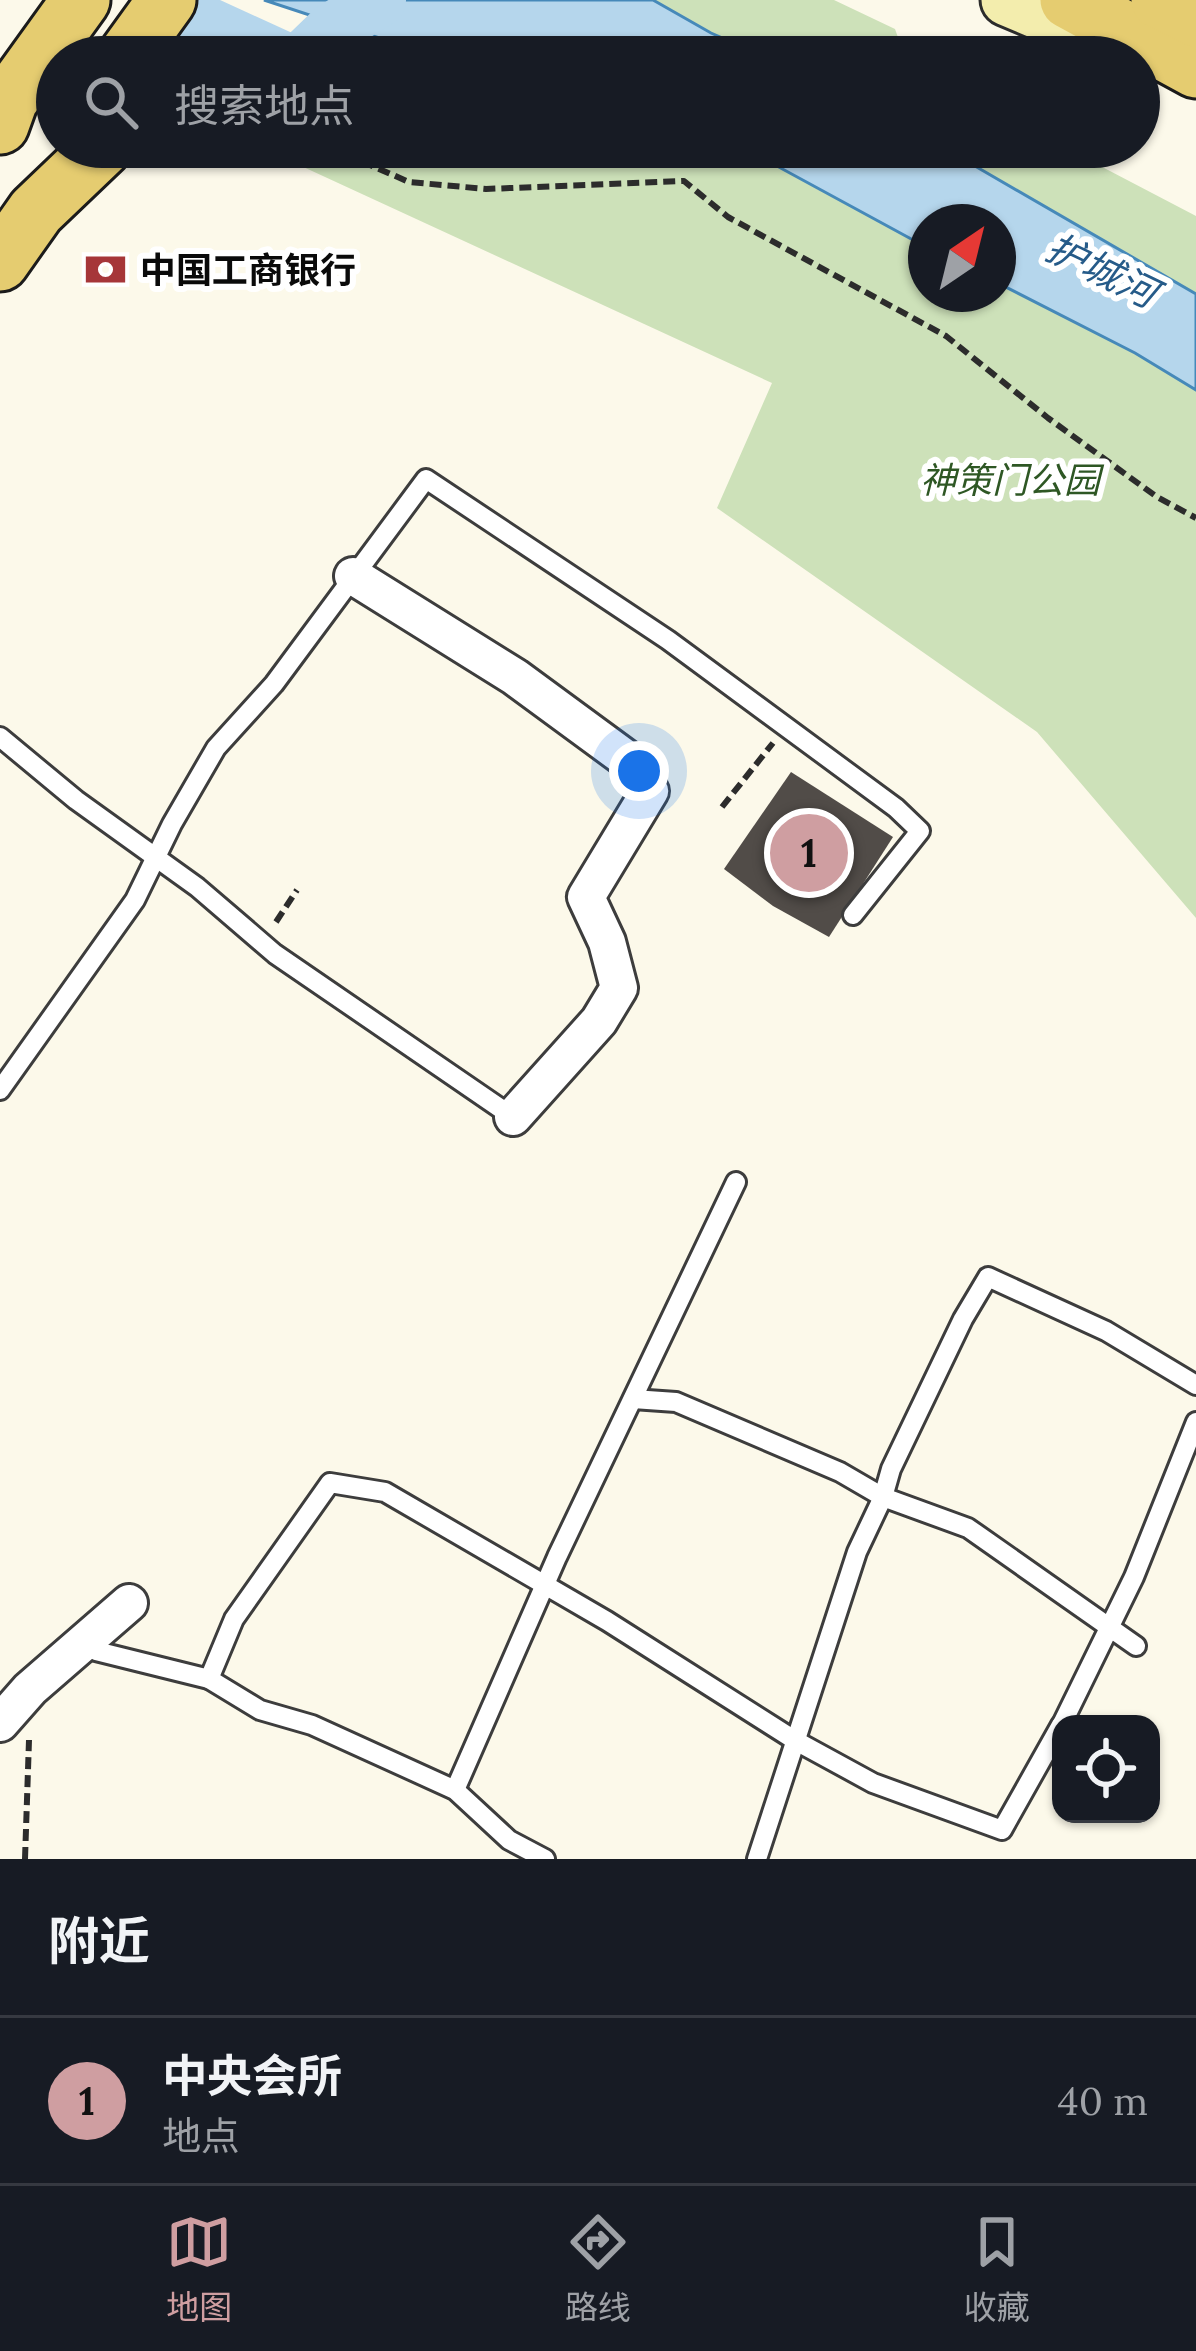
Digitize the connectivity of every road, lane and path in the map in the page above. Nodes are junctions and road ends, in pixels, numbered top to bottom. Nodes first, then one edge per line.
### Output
1 (166, 0) edge
2 (208, 0) edge
3 (1007, 0) edge
4 (1160, 0) edge
5 (1076, 3) edge
6 (1196, 18) edge
7 (95, 31) edge
8 (183, 36) edge
9 (1099, 36) edge
10 (1132, 36) edge
11 (1160, 53) edge
12 (1160, 60) edge
13 (1196, 74) edge
14 (19, 95) edge
15 (0, 158) edge
16 (55, 168) edge
17 (81, 168) edge
18 (377, 168) edge
19 (36, 211) junction
20 (0, 262) edge
21 (1196, 518) edge
22 (353, 576) junction
23 (778, 735) dead end
24 (0, 737) edge
25 (722, 806) dead end
26 (155, 859) junction
27 (297, 890) dead end
28 (853, 915) dead end
29 (276, 922) dead end
30 (0, 1090) edge
31 (513, 1117) joint
32 (736, 1182) dead end
33 (1196, 1385) edge
34 (633, 1400) junction
35 (1196, 1422) edge
36 (883, 1497) junction
37 (130, 1603) dead end
38 (1136, 1646) dead end
39 (96, 1651) dead end
40 (209, 1679) junction
41 (30, 1689) junction
42 (1066, 1715) edge
43 (0, 1723) edge
44 (796, 1741) junction
45 (1052, 1741) edge
46 (455, 1790) junction
47 (25, 1859) edge
48 (545, 1859) edge
49 (758, 1859) edge

1 - 7 main road
2 - 8 main road
3 - 9 main road
4 - 6 main road
5 - 10 main road
11 - 13 main road
12 - 13 main road
14 - 15 main road
16 - 19 main road
17 - 19 main road
18 - 21 path
19 - 20 main road
22 - 26 lane
22 - 28 lane
22 - 31 street
23 - 25 path
24 - 26 lane
26 - 30 lane
26 - 31 lane
27 - 29 path
32 - 34 lane
33 - 36 lane
34 - 36 lane
34 - 46 lane
35 - 42 lane
36 - 38 lane
36 - 44 lane
37 - 41 street
39 - 40 lane
40 - 44 lane
40 - 46 lane
41 - 43 street
41 - 47 path
44 - 45 lane
44 - 49 lane
46 - 48 lane

